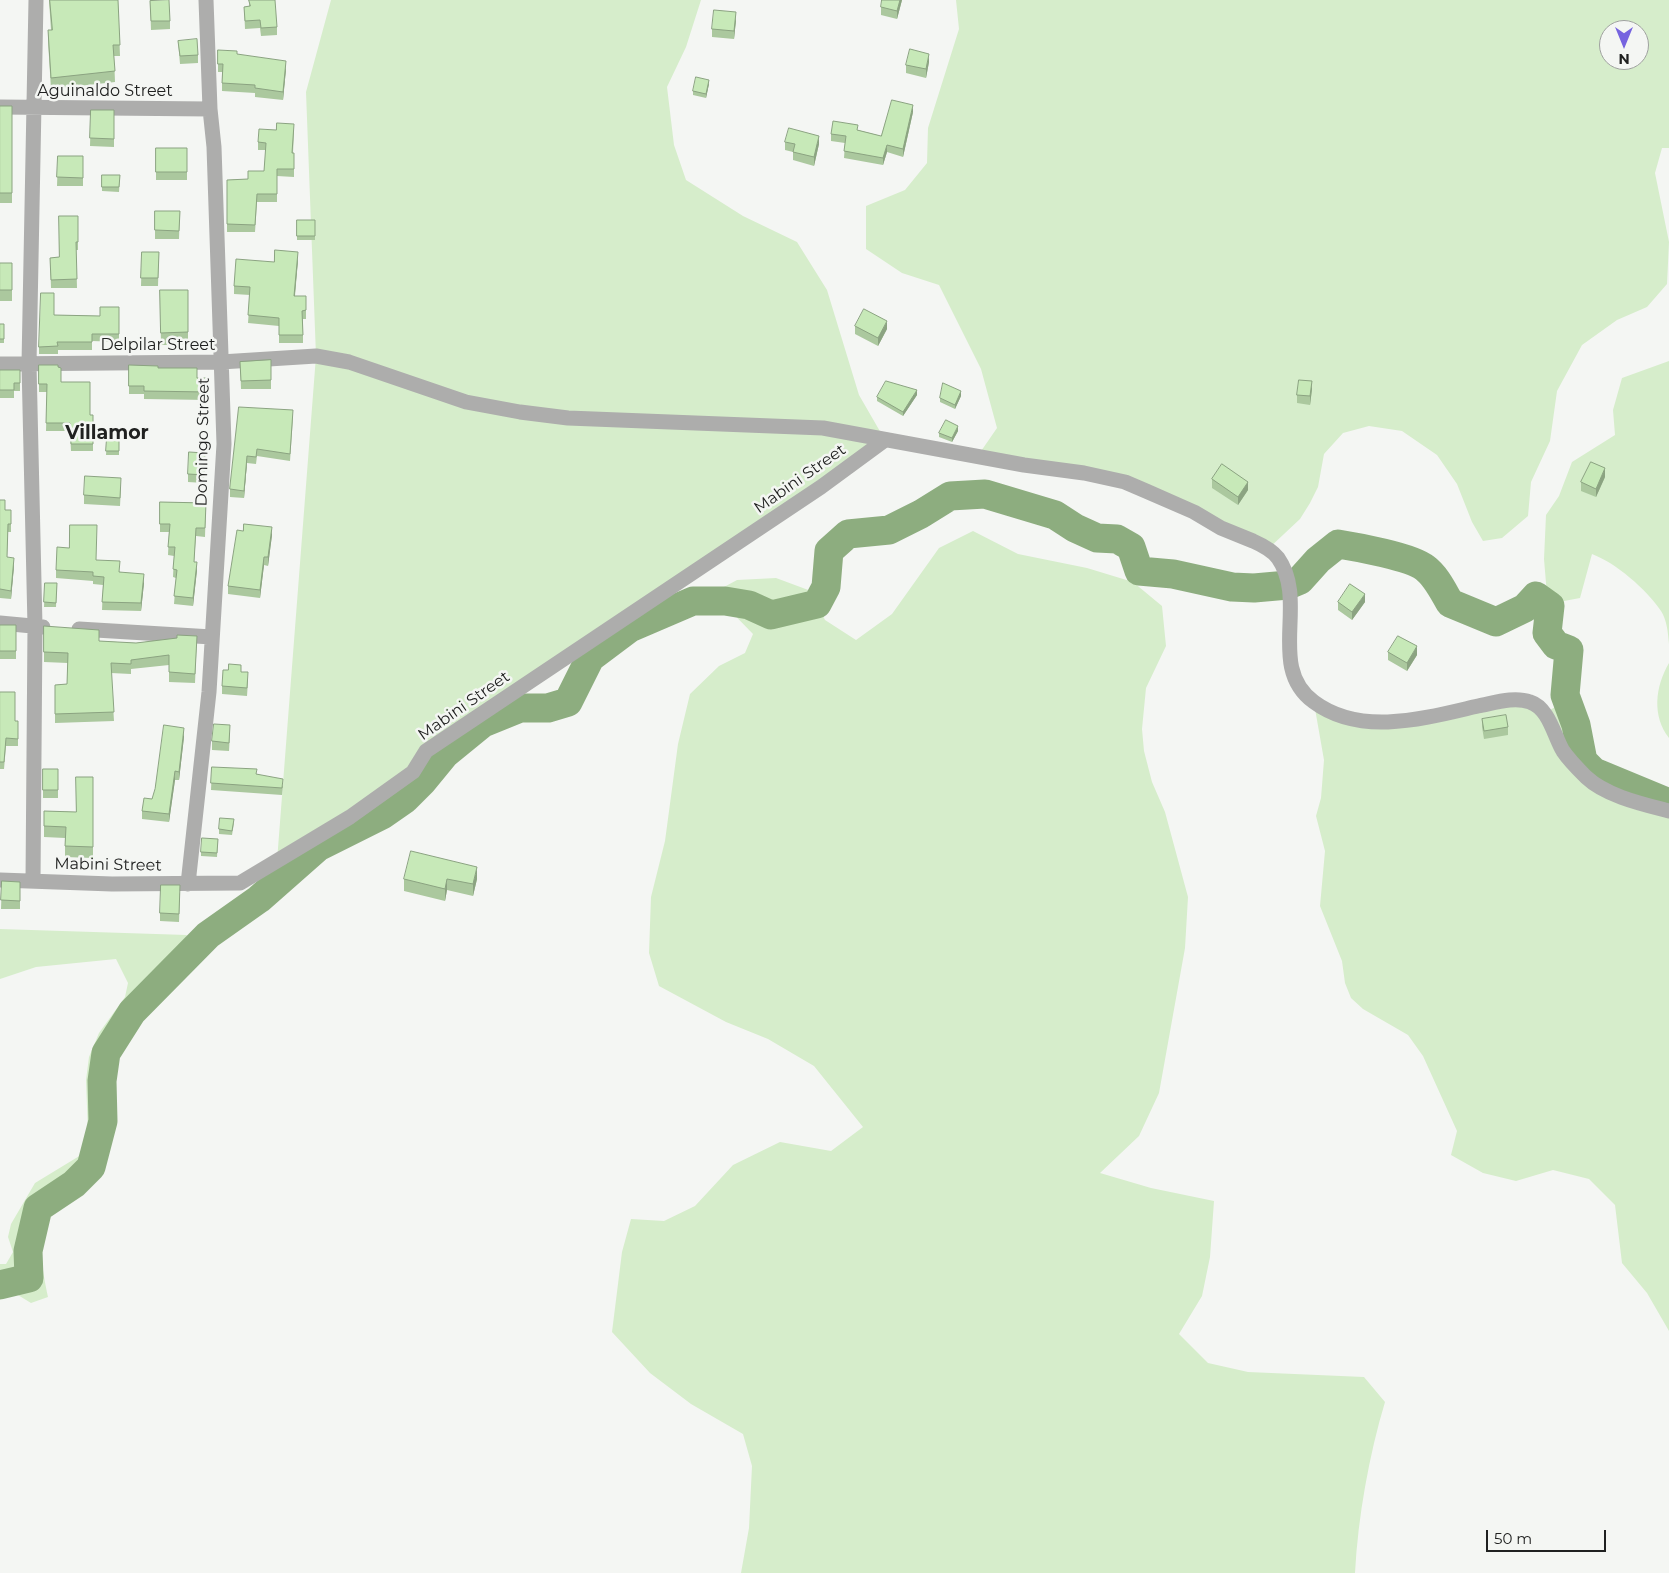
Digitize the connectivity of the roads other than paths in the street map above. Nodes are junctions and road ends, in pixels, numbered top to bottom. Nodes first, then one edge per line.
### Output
1 (36, 0) edge
2 (206, 0) edge
3 (0, 107) edge
4 (35, 108) junction
5 (210, 109) junction
6 (221, 362) junction
7 (0, 364) edge
8 (29, 364) junction
9 (885, 440) junction
10 (0, 624) edge
11 (35, 626) junction
12 (212, 638) junction
13 (1669, 811) edge
14 (0, 880) edge
15 (33, 881) junction
16 (188, 884) junction

1 - 4 street
2 - 5 street, Domingo Street
3 - 4 street, Aguinaldo Street
4 - 5 street, Aguinaldo Street
4 - 8 street
5 - 6 street, Domingo Street
6 - 8 street, Delpilar Street
6 - 9 street, Delpilar Street
6 - 12 street, Domingo Street
7 - 8 street, Delpilar Street
8 - 11 street
9 - 13 street, Delpilar Street
9 - 16 street, Mabini Street
10 - 11 street
11 - 12 street
11 - 15 street
12 - 16 street, Domingo Street
14 - 15 street, Mabini Street
15 - 16 street, Mabini Street

